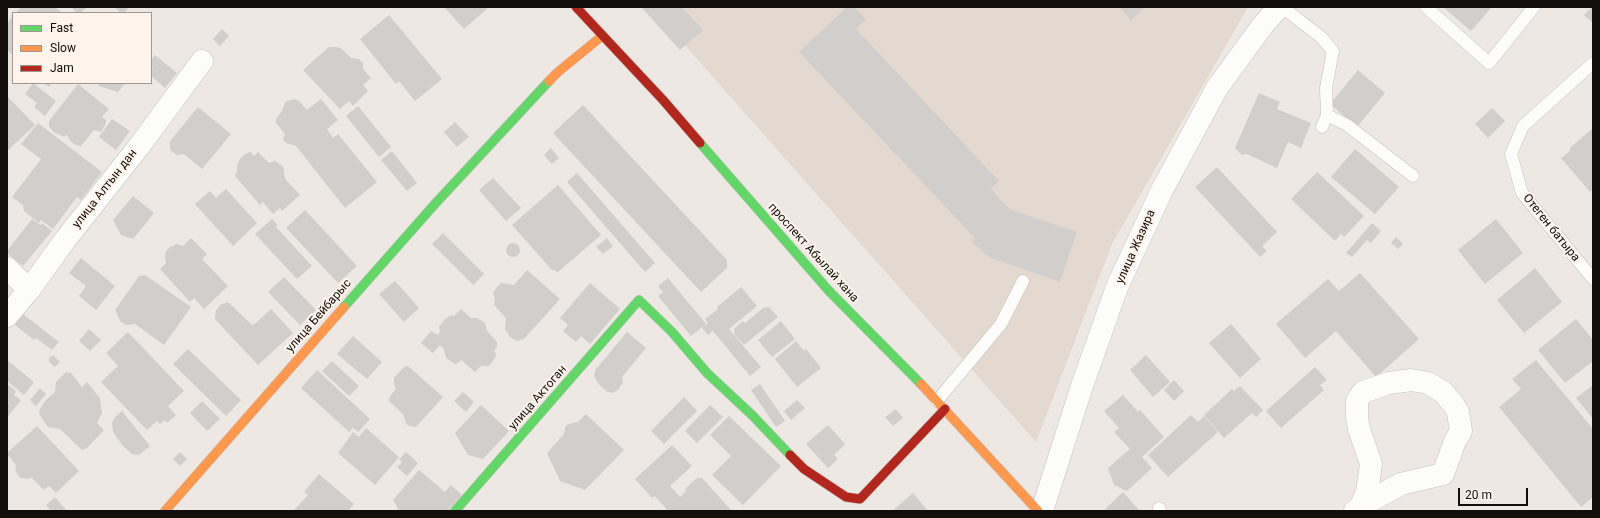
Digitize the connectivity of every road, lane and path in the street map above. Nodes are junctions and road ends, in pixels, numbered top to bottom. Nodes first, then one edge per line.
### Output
1 (576, 7) edge
2 (1280, 7) edge
3 (1426, 7) edge
4 (1534, 7) edge
5 (602, 36) junction
6 (202, 61) dead end
7 (1593, 63) edge
8 (1327, 114) junction
9 (1322, 127) dead end
10 (1413, 176) dead end
11 (7, 268) edge
12 (1593, 279) edge
13 (1023, 281) dead end
14 (29, 290) junction
15 (7, 316) edge
16 (941, 405) junction
17 (856, 505) edge
18 (1358, 508) edge
19 (165, 511) edge
20 (455, 511) edge
21 (1038, 511) edge
22 (1042, 511) edge

1 - 5 street, проспект Абылай хана
2 - 8 lane
2 - 22 street, улица Жазира
3 - 4 lane
5 - 16 street, проспект Абылай хана
5 - 19 street, улица Бейбарыс
6 - 14 street, улица Алтын дан
7 - 12 lane, Отеген батыра
8 - 9 lane
8 - 10 lane
11 - 14 street
13 - 16 lane
14 - 15 street, улица Алтын дан
16 - 17 street
16 - 21 street, проспект Абылай хана
17 - 20 street, улица Актоган
18 - 18 street

